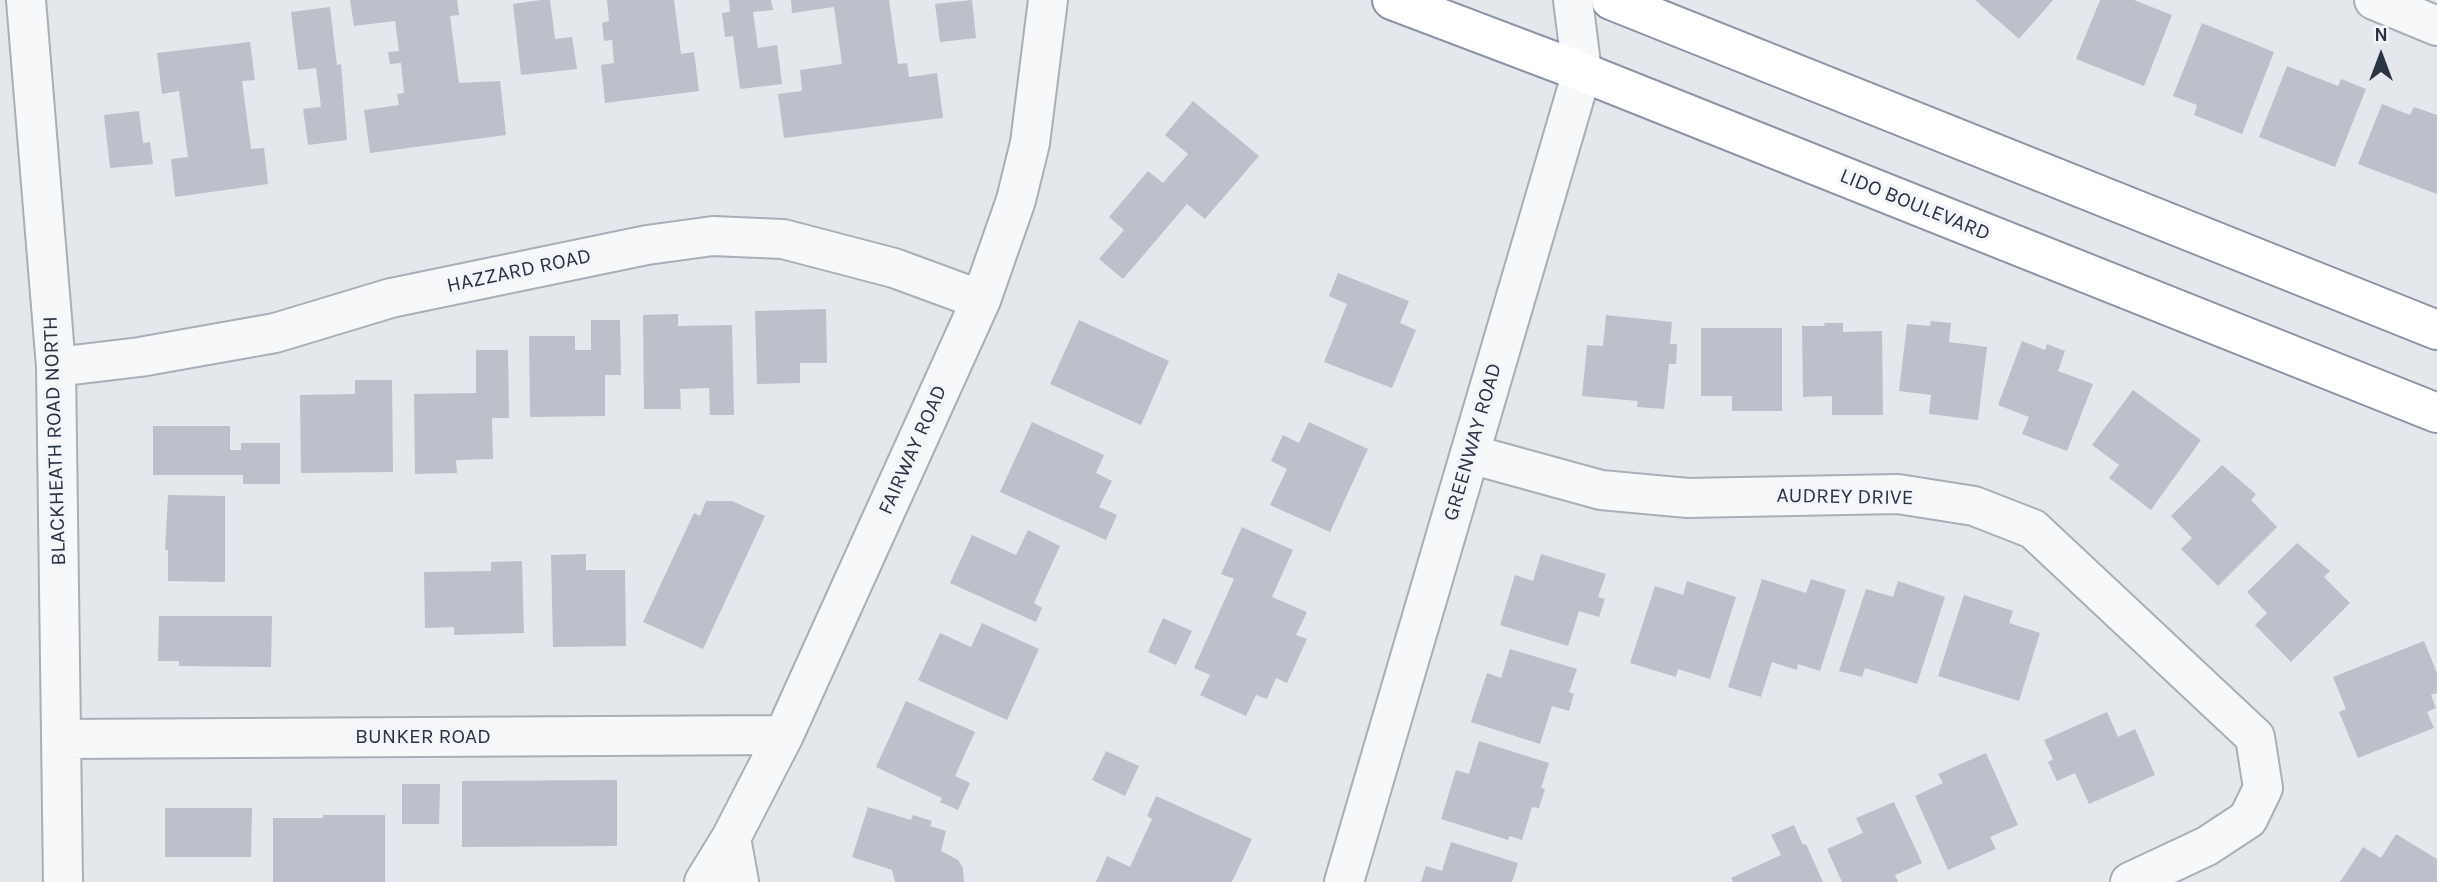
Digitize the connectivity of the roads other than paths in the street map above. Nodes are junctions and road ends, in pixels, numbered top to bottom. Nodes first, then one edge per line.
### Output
1 (26, 0) edge
2 (1048, 0) edge
3 (1392, 0) edge
4 (1573, 0) edge
5 (1611, 0) edge
6 (2374, 0) edge
7 (2437, 26) edge
8 (1582, 72) junction
9 (981, 300) junction
10 (2437, 330) edge
11 (56, 368) junction
12 (2437, 413) edge
13 (1470, 454) junction
14 (784, 735) junction
15 (61, 739) junction
16 (731, 838) junction
17 (63, 882) edge
18 (704, 882) edge
19 (739, 882) edge
20 (1344, 882) edge
21 (2130, 882) edge

1 - 11 street, BLACKHEATH ROAD NORTH
2 - 9 street, FAIRWAY ROAD
3 - 8 highway, LIDO BOULEVARD
4 - 8 street, GREENWAY ROAD
5 - 10 highway
6 - 7 street
8 - 12 highway, LIDO BOULEVARD
8 - 13 street, GREENWAY ROAD
9 - 11 street, HAZZARD ROAD
9 - 14 street, FAIRWAY ROAD
11 - 15 street, BLACKHEATH ROAD NORTH
13 - 20 street, GREENWAY ROAD
13 - 21 street, AUDREY DRIVE
14 - 15 street, BUNKER ROAD
14 - 16 street, FAIRWAY ROAD
15 - 17 street, BLACKHEATH ROAD NORTH
16 - 18 street, FAIRWAY ROAD
16 - 19 street

